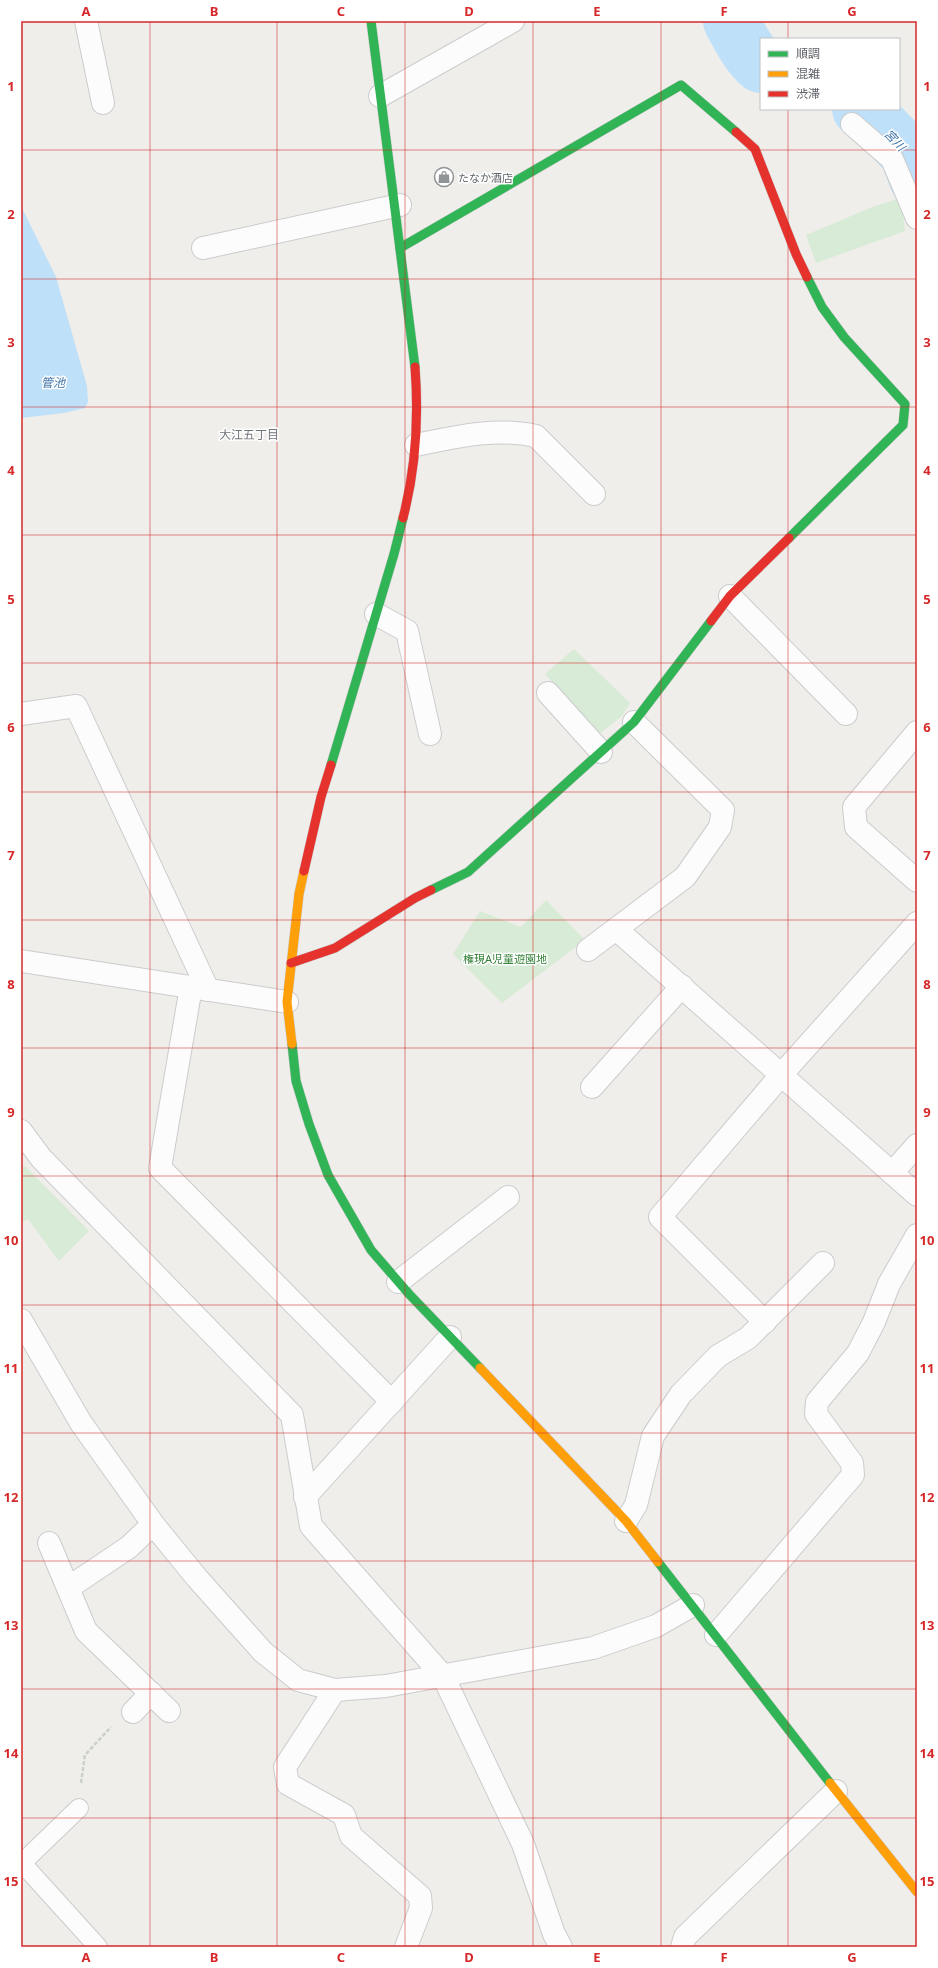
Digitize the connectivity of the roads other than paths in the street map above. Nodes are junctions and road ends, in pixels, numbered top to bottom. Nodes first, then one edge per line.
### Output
1 (86, 21) edge
2 (371, 21) edge
3 (513, 21) edge
4 (380, 96) junction
5 (103, 103) dead end
6 (852, 124) dead end
7 (398, 205) junction
8 (917, 218) edge
9 (203, 248) dead end
10 (400, 248) junction
11 (416, 445) junction
12 (594, 494) dead end
13 (730, 596) junction
14 (376, 614) junction
15 (548, 693) dead end
16 (21, 714) edge
17 (846, 714) dead end
18 (634, 722) junction
19 (917, 732) edge
20 (430, 734) dead end
21 (601, 752) junction
22 (917, 881) edge
23 (917, 923) edge
24 (616, 929) junction
25 (588, 950) dead end
26 (21, 961) edge
27 (290, 963) junction
28 (682, 986) junction
29 (199, 989) junction
30 (287, 1002) junction
31 (782, 1074) junction
32 (592, 1086) dead end
33 (21, 1132) edge
34 (917, 1145) edge
35 (892, 1173) junction
36 (917, 1195) edge
37 (508, 1197) dead end
38 (917, 1235) edge
39 (823, 1263) dead end
40 (398, 1282) junction
41 (21, 1320) edge
42 (765, 1322) junction
43 (450, 1338) junction
44 (392, 1402) junction
45 (305, 1497) junction
46 (626, 1521) junction
47 (153, 1524) junction
48 (49, 1544) dead end
49 (68, 1588) junction
50 (693, 1605) junction
51 (716, 1635) junction
52 (443, 1676) junction
53 (335, 1690) junction
54 (151, 1693) junction
55 (169, 1711) dead end
56 (133, 1712) road end
57 (836, 1791) junction
58 (79, 1808) road end
59 (22, 1863) edge
60 (917, 1892) edge
61 (98, 1947) edge
62 (406, 1947) edge
63 (561, 1947) edge
64 (682, 1947) edge

1 - 5 street
2 - 4 street
3 - 4 street
4 - 7 street
6 - 8 street
7 - 9 street
7 - 10 street
10 - 11 street
10 - 13 street
11 - 12 street
11 - 14 street
13 - 17 street
13 - 18 street
14 - 20 street
14 - 27 street
15 - 21 street
16 - 29 street
18 - 21 street
18 - 24 street
19 - 22 street
21 - 27 street
23 - 31 street
24 - 25 street
24 - 28 street
26 - 29 street
27 - 30 street
28 - 31 street
28 - 32 street
29 - 30 street
29 - 44 street
30 - 40 street
31 - 35 street
31 - 42 street
33 - 45 street
34 - 35 street
35 - 36 street
37 - 40 street
38 - 51 street
39 - 42 street
40 - 43 street
41 - 47 street
42 - 46 street
43 - 44 street
43 - 46 street
44 - 45 street
45 - 52 street
46 - 50 street
47 - 49 street
47 - 53 street
48 - 49 street
49 - 54 street
50 - 51 street
50 - 52 street
51 - 57 street
52 - 53 street
52 - 63 street
53 - 62 street
54 - 55 street
54 - 56 street
57 - 60 street
57 - 64 street
58 - 59 lane
59 - 61 lane

